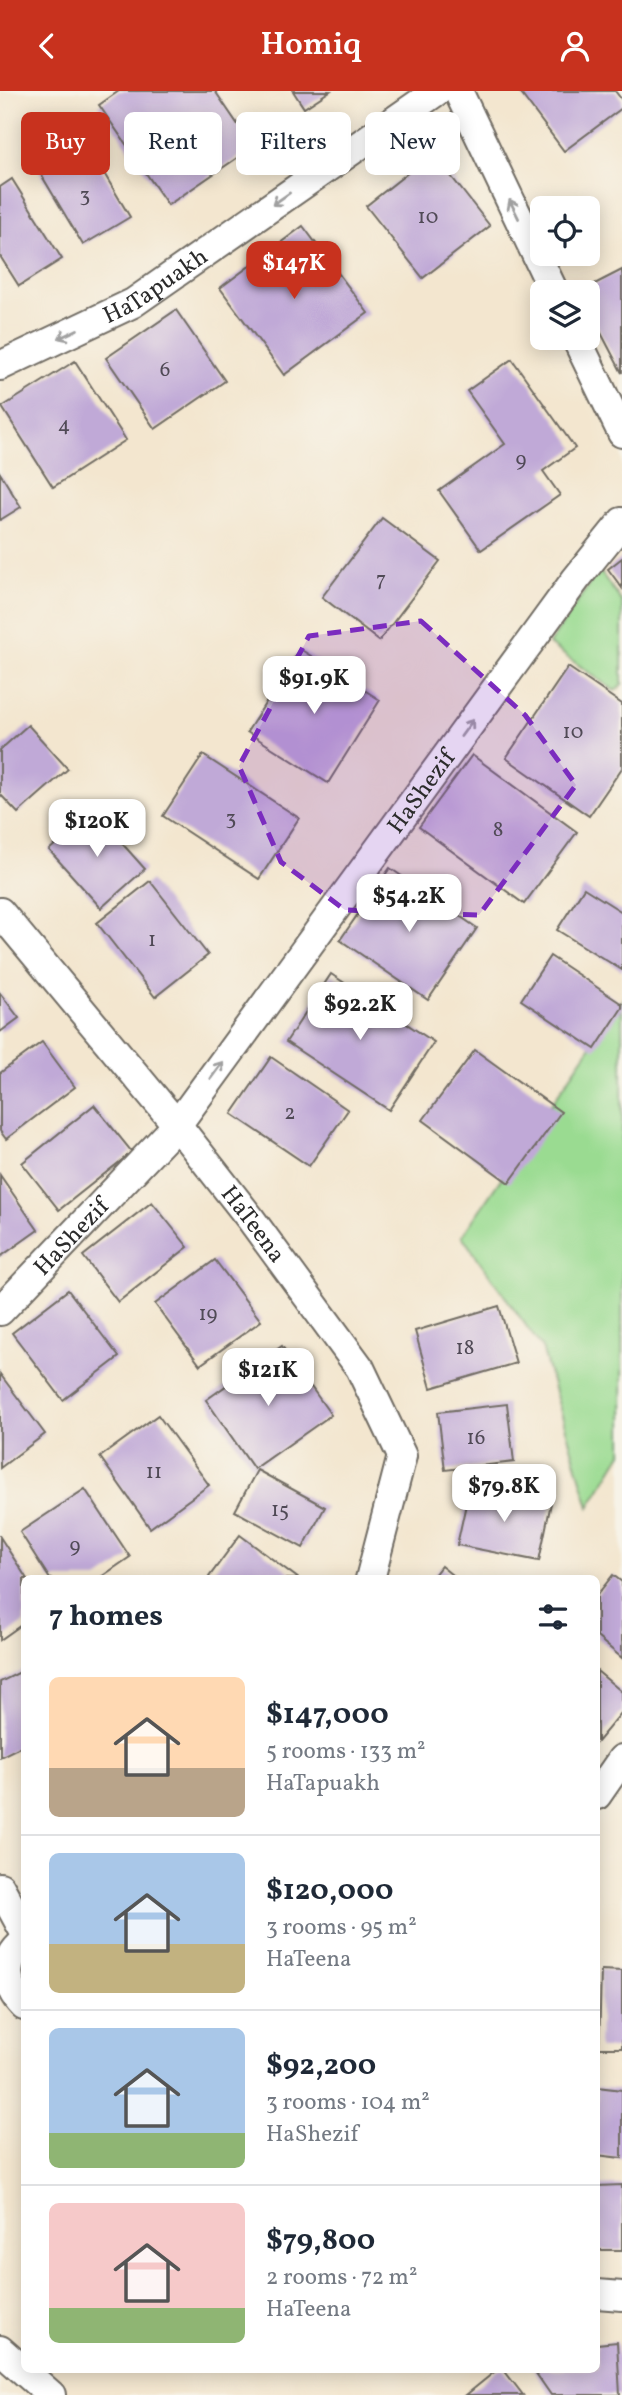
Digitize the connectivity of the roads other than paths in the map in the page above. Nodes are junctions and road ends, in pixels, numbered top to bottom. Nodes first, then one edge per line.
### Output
1 (438, 91) edge
2 (458, 91) edge
3 (548, 280) edge
4 (582, 350) edge
5 (0, 366) edge
6 (622, 433) edge
7 (622, 523) edge
8 (0, 912) edge
9 (177, 1125) junction
10 (0, 1311) edge
11 (371, 1575) edge
12 (622, 1759) edge
13 (600, 1791) edge
14 (0, 1887) edge
15 (21, 1926) edge
16 (21, 1945) edge
17 (13, 2004) edge
18 (600, 2294) edge
19 (622, 2296) edge
20 (0, 2350) edge
21 (21, 2369) edge
22 (26, 2373) edge
23 (51, 2395) edge

1 -> 5 street, HaTapuakh
3 -> 2 street
4 - 6 street
9 -> 7 street, HaShezif
8 - 9 street, HaTeena
9 - 10 street, HaShezif
9 - 11 street, HaTeena
12 - 13 street
14 - 15 street
16 - 17 street
18 - 19 street
20 - 21 street
22 - 23 street

